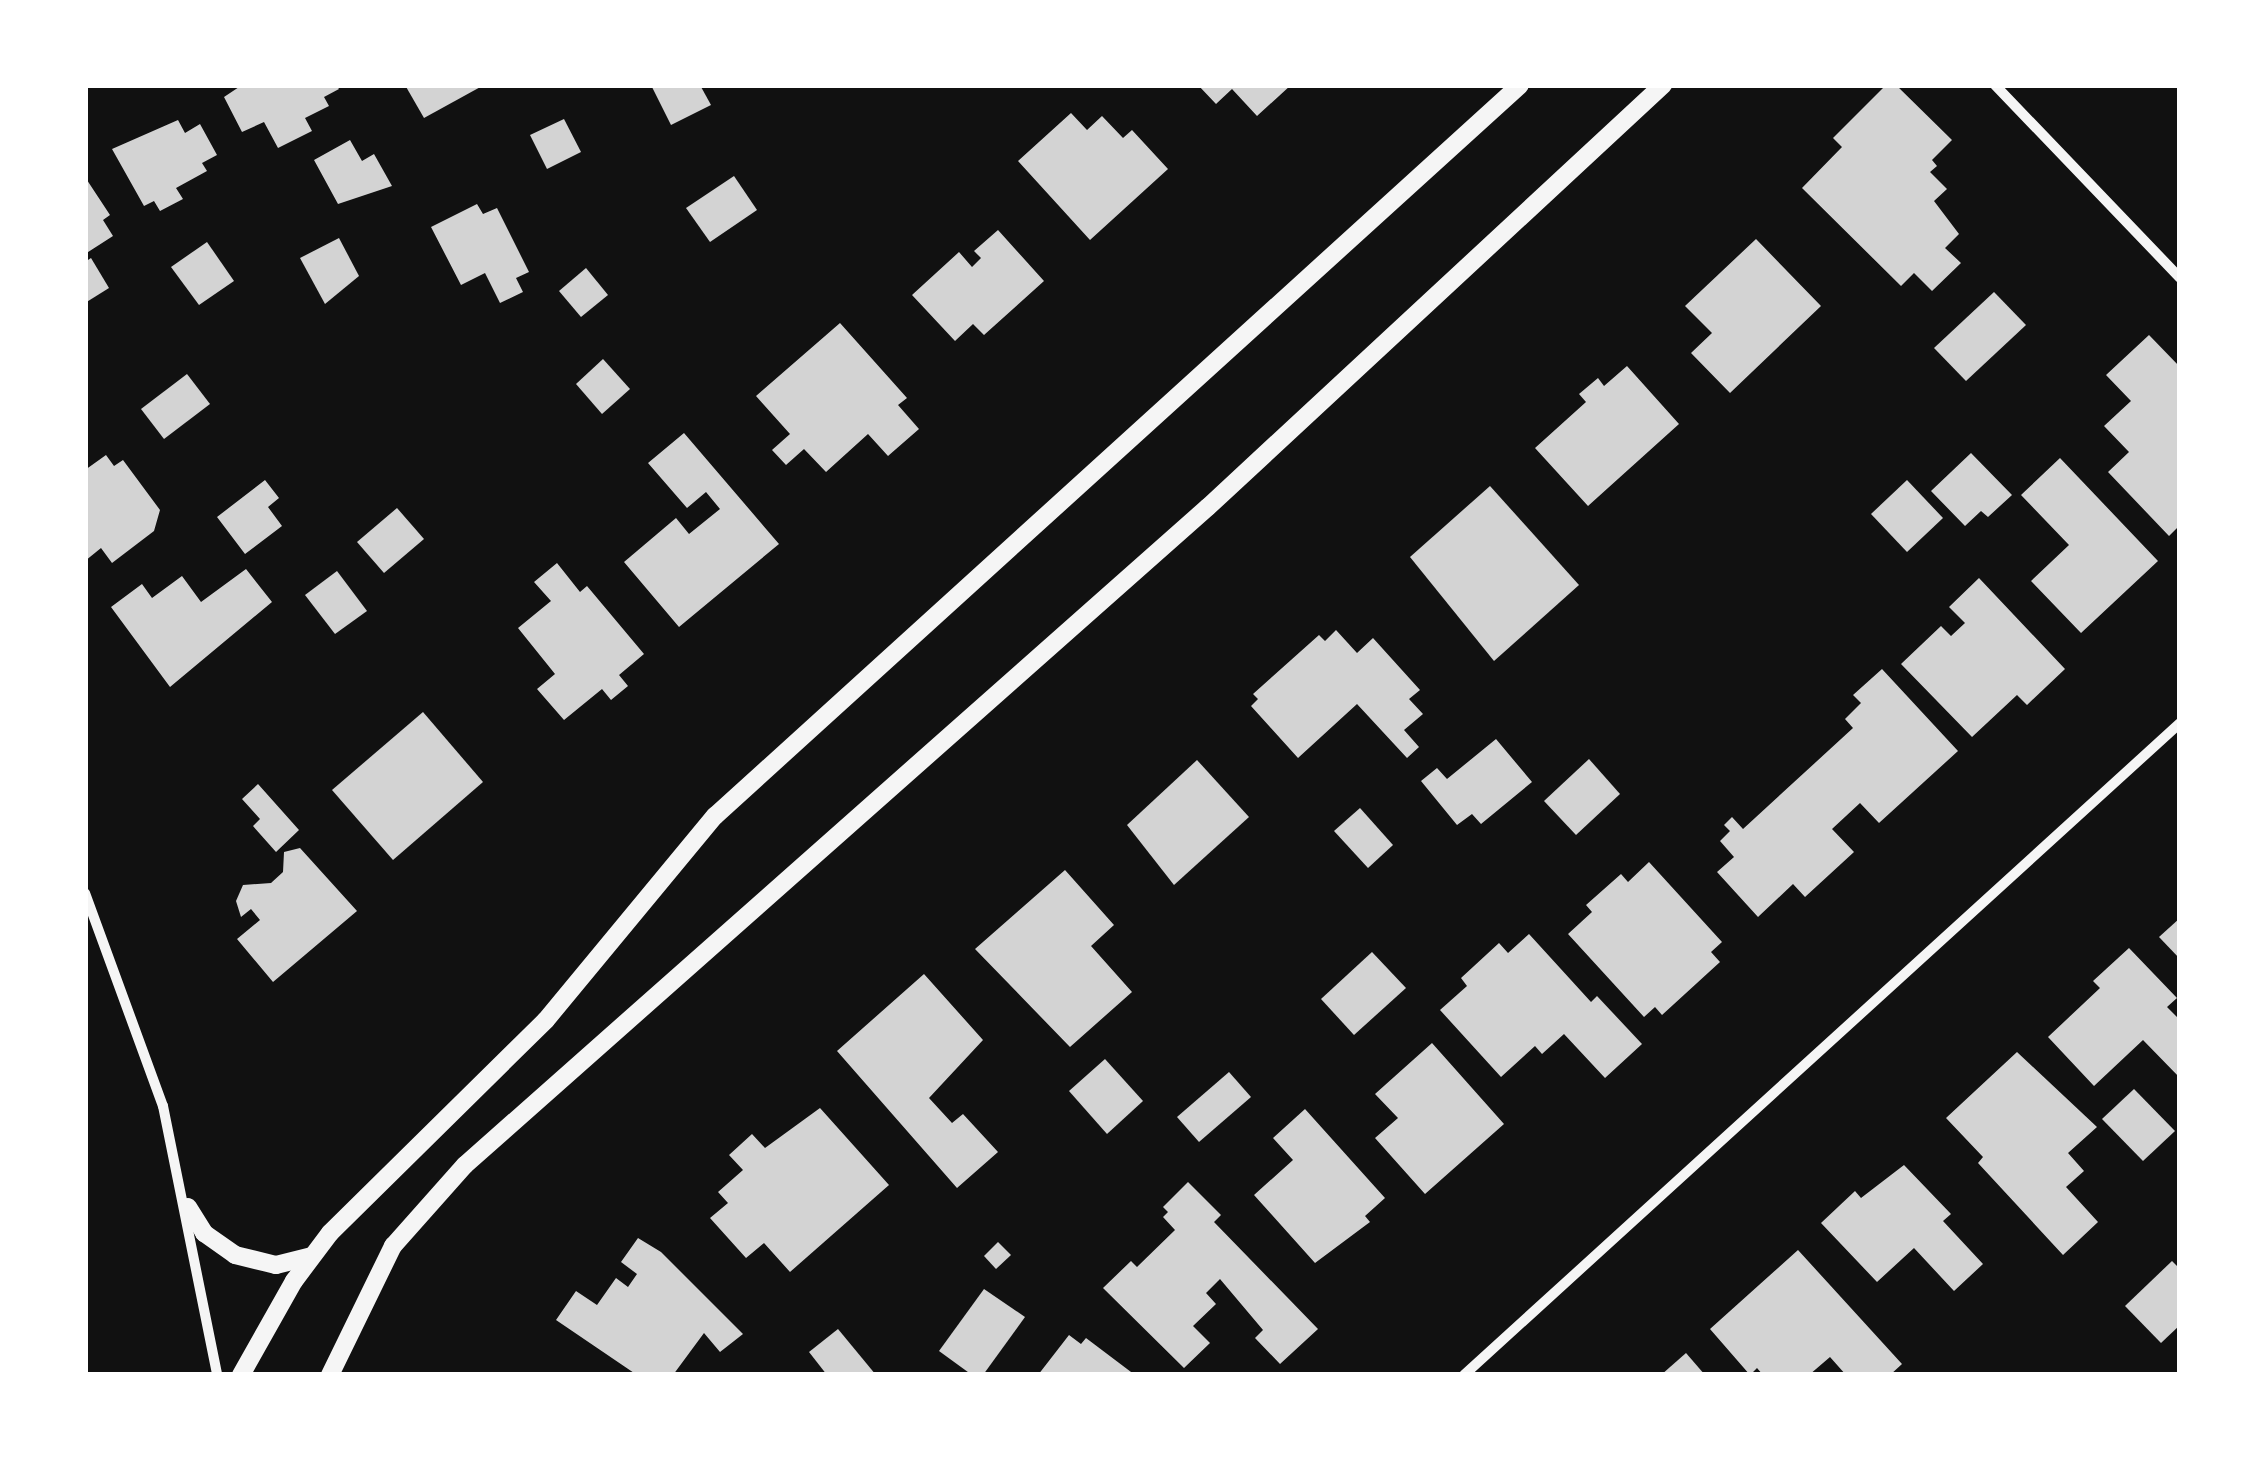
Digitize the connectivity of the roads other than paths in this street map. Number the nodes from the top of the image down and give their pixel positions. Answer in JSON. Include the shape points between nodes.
{"nodes":[{"id":1,"x":1520,"y":85,"type":"edge"},
{"id":2,"x":1663,"y":85,"type":"edge"},
{"id":3,"x":1996,"y":85,"type":"edge"},
{"id":4,"x":2180,"y":278,"type":"edge"},
{"id":5,"x":2180,"y":723,"type":"edge"},
{"id":6,"x":85,"y":893,"type":"edge"},
{"id":7,"x":188,"y":1207,"type":"junction"},
{"id":8,"x":311,"y":1256,"type":"junction"},
{"id":9,"x":217,"y":1375,"type":"edge"},
{"id":10,"x":241,"y":1375,"type":"edge"},
{"id":11,"x":330,"y":1375,"type":"edge"},
{"id":12,"x":1464,"y":1375,"type":"edge"}],
"edges":[{"from":1,"to":8,"type":"street","via":[[715,816],[546,1020]]},
{"from":2,"to":11,"type":"street","via":[[1208,507],[466,1165],[393,1246]]},
{"from":3,"to":4,"type":"street"},
{"from":5,"to":12,"type":"street"},
{"from":6,"to":7,"type":"street","via":[[152,1068]]},
{"from":7,"to":8,"type":"street","via":[[204,1233],[235,1254],[276,1265]]},
{"from":7,"to":9,"type":"street"},
{"from":8,"to":10,"type":"street"}]}
